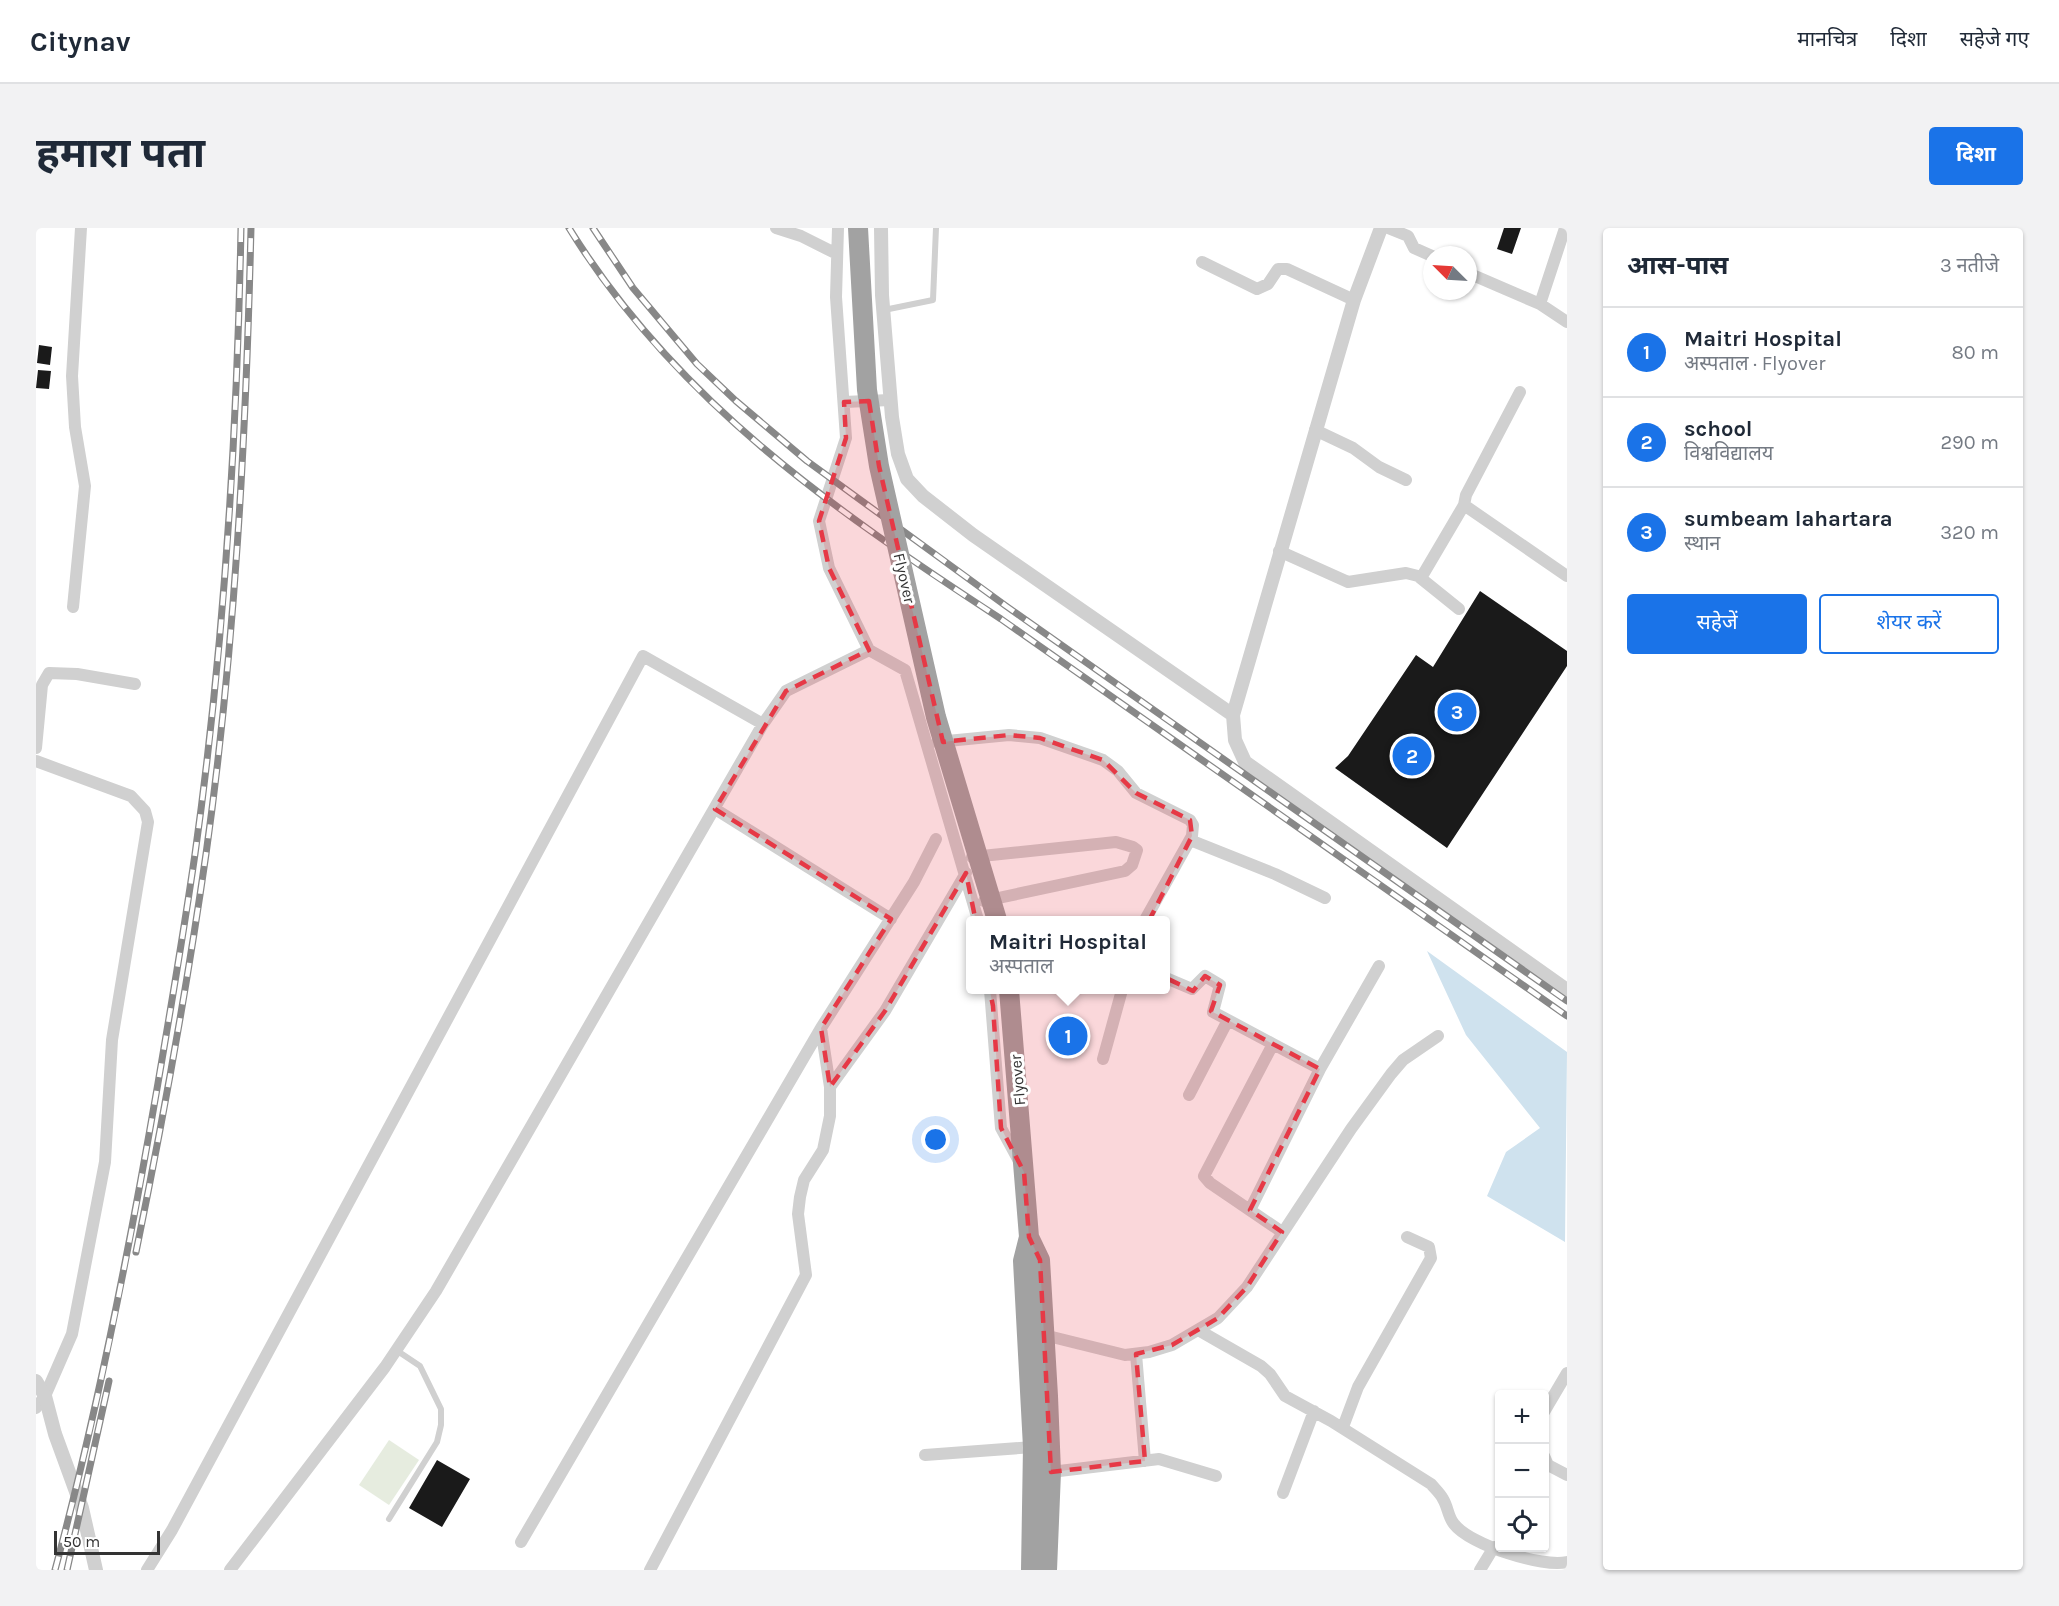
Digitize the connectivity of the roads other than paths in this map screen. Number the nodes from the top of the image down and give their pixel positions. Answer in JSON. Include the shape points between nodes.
{"nodes":[{"id":1,"x":81,"y":228,"type":"edge"},
{"id":2,"x":776,"y":228,"type":"edge"},
{"id":3,"x":837,"y":228,"type":"edge"},
{"id":4,"x":858,"y":228,"type":"edge"},
{"id":5,"x":881,"y":228,"type":"edge"},
{"id":6,"x":936,"y":228,"type":"edge"},
{"id":7,"x":1381,"y":228,"type":"edge"},
{"id":8,"x":1388,"y":228,"type":"edge"},
{"id":9,"x":1565,"y":228,"type":"edge"},
{"id":10,"x":1423,"y":252,"type":"edge"},
{"id":11,"x":837,"y":254,"type":"junction"},
{"id":12,"x":1202,"y":262,"type":"dead end"},
{"id":13,"x":1477,"y":277,"type":"edge"},
{"id":14,"x":1354,"y":300,"type":"junction"},
{"id":15,"x":1540,"y":304,"type":"junction"},
{"id":16,"x":883,"y":310,"type":"junction"},
{"id":17,"x":1567,"y":322,"type":"edge"},
{"id":18,"x":1520,"y":392,"type":"dead end"},
{"id":19,"x":890,"y":400,"type":"junction"},
{"id":20,"x":844,"y":402,"type":"junction"},
{"id":21,"x":1315,"y":430,"type":"junction"},
{"id":22,"x":1406,"y":480,"type":"dead end"},
{"id":23,"x":1464,"y":505,"type":"junction"},
{"id":24,"x":1280,"y":551,"type":"junction"},
{"id":25,"x":1567,"y":576,"type":"edge"},
{"id":26,"x":1421,"y":578,"type":"junction"},
{"id":27,"x":73,"y":607,"type":"dead end"},
{"id":28,"x":1459,"y":609,"type":"dead end"},
{"id":29,"x":869,"y":650,"type":"junction"},
{"id":30,"x":135,"y":684,"type":"dead end"},
{"id":31,"x":1233,"y":715,"type":"junction"},
{"id":32,"x":763,"y":724,"type":"junction"},
{"id":33,"x":926,"y":743,"type":"junction"},
{"id":34,"x":36,"y":748,"type":"edge"},
{"id":35,"x":36,"y":761,"type":"edge"},
{"id":36,"x":715,"y":809,"type":"junction"},
{"id":37,"x":936,"y":840,"type":"dead end"},
{"id":38,"x":1190,"y":840,"type":"junction"},
{"id":39,"x":962,"y":858,"type":"junction"},
{"id":40,"x":966,"y":873,"type":"junction"},
{"id":41,"x":1325,"y":898,"type":"dead end"},
{"id":42,"x":975,"y":903,"type":"junction"},
{"id":43,"x":977,"y":916,"type":"edge"},
{"id":44,"x":996,"y":916,"type":"edge"},
{"id":45,"x":1148,"y":916,"type":"edge"},
{"id":46,"x":891,"y":919,"type":"junction"},
{"id":47,"x":1379,"y":966,"type":"dead end"},
{"id":48,"x":1170,"y":980,"type":"edge"},
{"id":49,"x":1567,"y":990,"type":"edge"},
{"id":50,"x":990,"y":994,"type":"edge"},
{"id":51,"x":1009,"y":994,"type":"edge"},
{"id":52,"x":1121,"y":994,"type":"edge"},
{"id":53,"x":1228,"y":1020,"type":"junction"},
{"id":54,"x":821,"y":1028,"type":"junction"},
{"id":55,"x":1438,"y":1036,"type":"dead end"},
{"id":56,"x":1273,"y":1044,"type":"junction"},
{"id":57,"x":1103,"y":1059,"type":"dead end"},
{"id":58,"x":1320,"y":1069,"type":"junction"},
{"id":59,"x":830,"y":1087,"type":"junction"},
{"id":60,"x":1189,"y":1095,"type":"dead end"},
{"id":61,"x":1024,"y":1172,"type":"junction"},
{"id":62,"x":1250,"y":1210,"type":"junction"},
{"id":63,"x":1282,"y":1232,"type":"junction"},
{"id":64,"x":1029,"y":1237,"type":"junction"},
{"id":65,"x":1407,"y":1237,"type":"dead end"},
{"id":66,"x":1200,"y":1331,"type":"junction"},
{"id":67,"x":1044,"y":1335,"type":"junction"},
{"id":68,"x":396,"y":1350,"type":"junction"},
{"id":69,"x":1136,"y":1354,"type":"junction"},
{"id":70,"x":1567,"y":1373,"type":"edge"},
{"id":71,"x":36,"y":1381,"type":"edge"},
{"id":72,"x":40,"y":1402,"type":"edge"},
{"id":73,"x":1549,"y":1405,"type":"edge"},
{"id":74,"x":1314,"y":1411,"type":"junction"},
{"id":75,"x":1342,"y":1427,"type":"junction"},
{"id":76,"x":1033,"y":1447,"type":"junction"},
{"id":77,"x":925,"y":1455,"type":"dead end"},
{"id":78,"x":1145,"y":1461,"type":"junction"},
{"id":79,"x":1549,"y":1466,"type":"edge"},
{"id":80,"x":1051,"y":1472,"type":"junction"},
{"id":81,"x":1567,"y":1475,"type":"edge"},
{"id":82,"x":1216,"y":1476,"type":"dead end"},
{"id":83,"x":1283,"y":1493,"type":"dead end"},
{"id":84,"x":389,"y":1519,"type":"dead end"},
{"id":85,"x":521,"y":1542,"type":"dead end"},
{"id":86,"x":1494,"y":1547,"type":"junction"},
{"id":87,"x":1567,"y":1562,"type":"edge"},
{"id":88,"x":655,"y":1568,"type":"edge"},
{"id":89,"x":96,"y":1570,"type":"edge"},
{"id":90,"x":147,"y":1570,"type":"edge"},
{"id":91,"x":230,"y":1570,"type":"edge"},
{"id":92,"x":1031,"y":1570,"type":"edge"},
{"id":93,"x":1047,"y":1570,"type":"edge"},
{"id":94,"x":1480,"y":1570,"type":"edge"}],
"edges":[{"from":1,"to":27,"type":"street","via":[[72,376],[75,427],[85,486]]},
{"from":2,"to":11,"type":"street"},
{"from":3,"to":11,"type":"street"},
{"from":4,"to":44,"type":"highway","name":"Flyover","bridge":true,"via":[[867,390],[879,466],[936,717]]},
{"from":5,"to":16,"type":"street"},
{"from":6,"to":16,"type":"lane","via":[[933,300]]},
{"from":7,"to":14,"type":"street"},
{"from":8,"to":10,"type":"street","via":[[1408,236],[1414,248]]},
{"from":9,"to":15,"type":"street"},
{"from":11,"to":20,"type":"street","via":[[836,297]]},
{"from":12,"to":14,"type":"street","via":[[1257,289],[1265,286],[1278,268],[1287,269]]},
{"from":13,"to":15,"type":"street"},
{"from":14,"to":21,"type":"street"},
{"from":15,"to":17,"type":"street"},
{"from":16,"to":19,"type":"street"},
{"from":18,"to":23,"type":"street"},
{"from":19,"to":20,"type":"street"},
{"from":19,"to":31,"type":"street","via":[[898,454],[907,479],[923,496],[973,535]]},
{"from":20,"to":29,"type":"street","via":[[846,438],[819,521],[829,568]]},
{"from":21,"to":22,"type":"street"},
{"from":21,"to":24,"type":"street"},
{"from":23,"to":25,"type":"street"},
{"from":23,"to":26,"type":"street"},
{"from":24,"to":26,"type":"street","via":[[1348,582],[1406,573]]},
{"from":24,"to":31,"type":"street"},
{"from":26,"to":28,"type":"street"},
{"from":29,"to":32,"type":"street","via":[[786,692]]},
{"from":29,"to":33,"type":"street","via":[[905,670]]},
{"from":30,"to":34,"type":"street","via":[[49,673],[42,685]]},
{"from":31,"to":49,"type":"street","via":[[1235,740],[1245,762]]},
{"from":32,"to":36,"type":"street"},
{"from":32,"to":90,"type":"street","via":[[643,656],[178,1520]]},
{"from":33,"to":38,"type":"street","via":[[1024,735],[1103,760],[1119,771],[1136,793],[1190,820]]},
{"from":33,"to":39,"type":"street"},
{"from":35,"to":72,"type":"street","via":[[131,796],[139,802],[148,822],[112,1040],[105,1162],[72,1334]]},
{"from":36,"to":46,"type":"street"},
{"from":36,"to":68,"type":"street","via":[[442,1281]]},
{"from":37,"to":46,"type":"street"},
{"from":38,"to":41,"type":"street"},
{"from":38,"to":45,"type":"street"},
{"from":39,"to":40,"type":"street"},
{"from":39,"to":42,"type":"street","via":[[1116,842],[1136,848],[1133,863],[1125,871]]},
{"from":40,"to":42,"type":"street"},
{"from":40,"to":59,"type":"street","via":[[885,1011]]},
{"from":42,"to":43,"type":"street"},
{"from":46,"to":54,"type":"street"},
{"from":47,"to":58,"type":"street"},
{"from":48,"to":53,"type":"street","via":[[1192,989],[1205,976],[1220,985],[1214,1012]]},
{"from":50,"to":61,"type":"street","via":[[1001,1128]]},
{"from":51,"to":61,"type":"highway","name":"Flyover"},
{"from":52,"to":57,"type":"street"},
{"from":53,"to":56,"type":"street"},
{"from":53,"to":60,"type":"street"},
{"from":54,"to":59,"type":"street"},
{"from":54,"to":85,"type":"street"},
{"from":55,"to":63,"type":"street","via":[[1403,1060],[1391,1074]]},
{"from":56,"to":58,"type":"street"},
{"from":56,"to":62,"type":"street","via":[[1204,1176]]},
{"from":58,"to":62,"type":"street"},
{"from":59,"to":88,"type":"street","via":[[828,1134],[804,1180],[800,1197],[798,1214],[806,1275],[802,1288]]},
{"from":61,"to":64,"type":"highway","name":"Flyover"},
{"from":62,"to":63,"type":"street"},
{"from":63,"to":66,"type":"street","via":[[1247,1287]]},
{"from":64,"to":67,"type":"highway","via":[[1040,1260]]},
{"from":64,"to":76,"type":"highway","via":[[1023,1262]]},
{"from":65,"to":75,"type":"street","via":[[1429,1247],[1431,1258],[1358,1388]]},
{"from":66,"to":69,"type":"street","via":[[1172,1345]]},
{"from":66,"to":74,"type":"street","via":[[1260,1366],[1285,1396]]},
{"from":67,"to":69,"type":"street","via":[[1125,1355]]},
{"from":67,"to":80,"type":"highway"},
{"from":68,"to":84,"type":"lane","via":[[420,1366],[441,1409],[441,1425],[437,1442]]},
{"from":68,"to":91,"type":"street"},
{"from":69,"to":78,"type":"street"},
{"from":70,"to":73,"type":"street"},
{"from":71,"to":72,"type":"street"},
{"from":72,"to":89,"type":"street","via":[[82,1508]]},
{"from":74,"to":75,"type":"street"},
{"from":74,"to":83,"type":"street"},
{"from":75,"to":86,"type":"street","via":[[1431,1484],[1461,1531]]},
{"from":76,"to":77,"type":"street"},
{"from":76,"to":92,"type":"highway"},
{"from":78,"to":80,"type":"street"},
{"from":78,"to":82,"type":"street","via":[[1159,1459]]},
{"from":79,"to":81,"type":"street"},
{"from":80,"to":93,"type":"highway"},
{"from":86,"to":87,"type":"street","via":[[1548,1564]]},
{"from":86,"to":94,"type":"street"}]}
